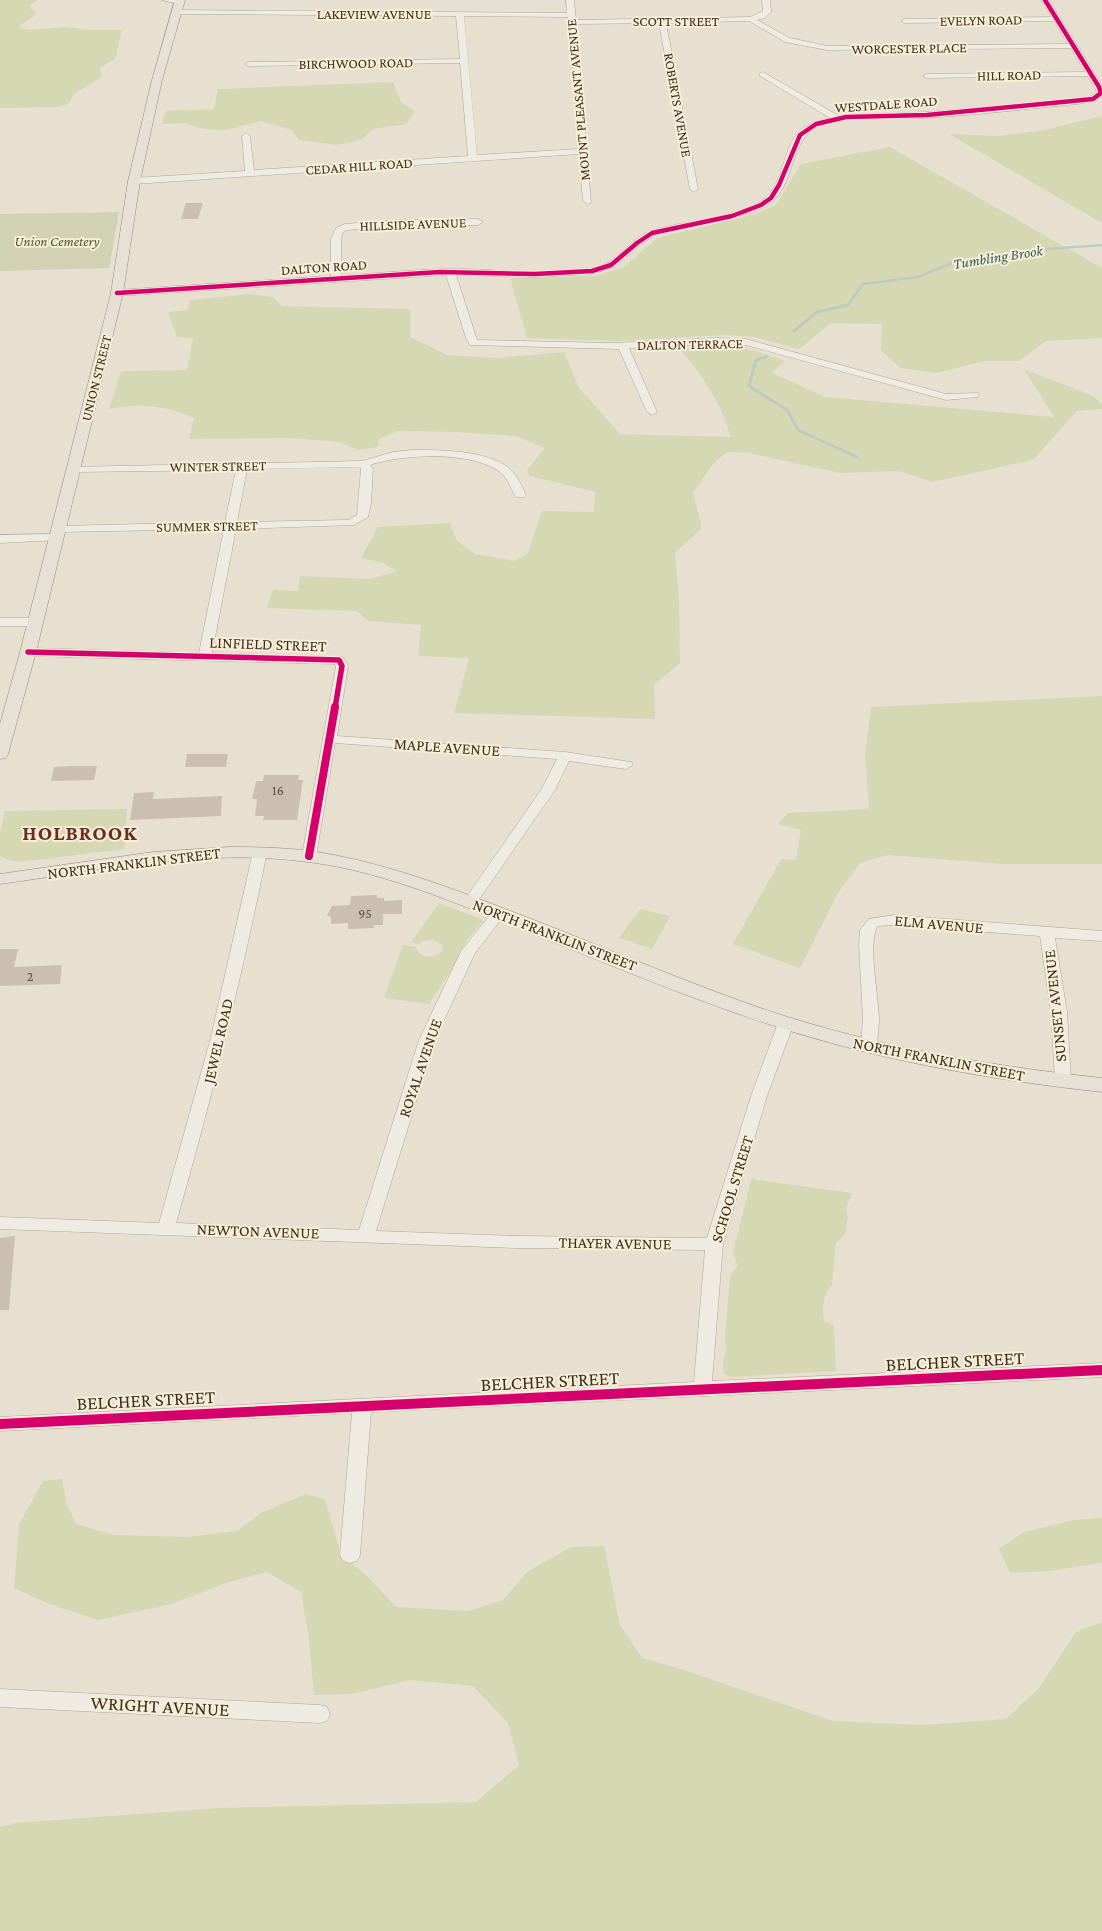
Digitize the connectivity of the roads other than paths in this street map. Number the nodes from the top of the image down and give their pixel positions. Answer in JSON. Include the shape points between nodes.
{"nodes":[{"id":1,"x":570,"y":0,"type":"edge"},
{"id":2,"x":766,"y":0,"type":"edge"},
{"id":3,"x":1045,"y":0,"type":"edge"},
{"id":4,"x":176,"y":4,"type":"edge"},
{"id":5,"x":460,"y":14,"type":"junction"},
{"id":6,"x":571,"y":18,"type":"junction"},
{"id":7,"x":1057,"y":19,"type":"junction"},
{"id":8,"x":750,"y":20,"type":"junction"},
{"id":9,"x":662,"y":21,"type":"junction"},
{"id":10,"x":905,"y":21,"type":"dead end"},
{"id":11,"x":1074,"y":46,"type":"junction"},
{"id":12,"x":464,"y":61,"type":"junction"},
{"id":13,"x":250,"y":64,"type":"dead end"},
{"id":14,"x":763,"y":74,"type":"dead end"},
{"id":15,"x":1091,"y":74,"type":"junction"},
{"id":16,"x":927,"y":76,"type":"dead end"},
{"id":17,"x":836,"y":118,"type":"junction"},
{"id":18,"x":246,"y":136,"type":"dead end"},
{"id":19,"x":583,"y":152,"type":"junction"},
{"id":20,"x":473,"y":158,"type":"junction"},
{"id":21,"x":250,"y":174,"type":"junction"},
{"id":22,"x":134,"y":181,"type":"junction"},
{"id":23,"x":694,"y":189,"type":"dead end"},
{"id":24,"x":588,"y":201,"type":"dead end"},
{"id":25,"x":478,"y":222,"type":"dead end"},
{"id":26,"x":450,"y":272,"type":"junction"},
{"id":27,"x":533,"y":273,"type":"joint"},
{"id":28,"x":336,"y":279,"type":"junction"},
{"id":29,"x":117,"y":293,"type":"junction"},
{"id":30,"x":623,"y":346,"type":"junction"},
{"id":31,"x":974,"y":395,"type":"dead end"},
{"id":32,"x":652,"y":412,"type":"dead end"},
{"id":33,"x":363,"y":464,"type":"junction"},
{"id":34,"x":242,"y":466,"type":"junction"},
{"id":35,"x":73,"y":469,"type":"junction"},
{"id":36,"x":520,"y":494,"type":"dead end"},
{"id":37,"x":232,"y":526,"type":"junction"},
{"id":38,"x":57,"y":534,"type":"junction"},
{"id":39,"x":0,"y":538,"type":"edge"},
{"id":40,"x":0,"y":622,"type":"edge"},
{"id":41,"x":36,"y":622,"type":"junction"},
{"id":42,"x":28,"y":652,"type":"junction"},
{"id":43,"x":205,"y":656,"type":"junction"},
{"id":44,"x":328,"y":739,"type":"junction"},
{"id":45,"x":0,"y":754,"type":"edge"},
{"id":46,"x":566,"y":756,"type":"junction"},
{"id":47,"x":626,"y":765,"type":"dead end"},
{"id":48,"x":260,"y":852,"type":"junction"},
{"id":49,"x":309,"y":856,"type":"junction"},
{"id":50,"x":0,"y":879,"type":"edge"},
{"id":51,"x":470,"y":902,"type":"junction"},
{"id":52,"x":499,"y":913,"type":"junction"},
{"id":53,"x":1047,"y":932,"type":"junction"},
{"id":54,"x":1102,"y":936,"type":"edge"},
{"id":55,"x":786,"y":1023,"type":"junction"},
{"id":56,"x":869,"y":1047,"type":"junction"},
{"id":57,"x":1063,"y":1080,"type":"junction"},
{"id":58,"x":1102,"y":1085,"type":"edge"},
{"id":59,"x":0,"y":1223,"type":"edge"},
{"id":60,"x":166,"y":1228,"type":"junction"},
{"id":61,"x":366,"y":1235,"type":"junction"},
{"id":62,"x":516,"y":1242,"type":"joint"},
{"id":63,"x":714,"y":1244,"type":"junction"},
{"id":64,"x":1102,"y":1370,"type":"edge"},
{"id":65,"x":702,"y":1390,"type":"junction"},
{"id":66,"x":362,"y":1406,"type":"junction"},
{"id":67,"x":0,"y":1424,"type":"edge"},
{"id":68,"x":350,"y":1554,"type":"dead end"},
{"id":69,"x":0,"y":1698,"type":"edge"},
{"id":70,"x":320,"y":1714,"type":"dead end"}],
"edges":[{"from":1,"to":6,"type":"street","name":"MOUNT PLEASANT AVENUE"},
{"from":2,"to":8,"type":"street","via":[[767,12]]},
{"from":3,"to":7,"type":"street","name":"WESTDALE ROAD"},
{"from":4,"to":5,"type":"street","name":"LAKEVIEW AVENUE"},
{"from":4,"to":22,"type":"main road","name":"UNION STREET"},
{"from":5,"to":6,"type":"street","name":"LAKEVIEW AVENUE"},
{"from":5,"to":12,"type":"street"},
{"from":6,"to":9,"type":"street","name":"SCOTT STREET"},
{"from":6,"to":19,"type":"street","name":"MOUNT PLEASANT AVENUE"},
{"from":7,"to":10,"type":"street","name":"EVELYN ROAD"},
{"from":7,"to":11,"type":"street","name":"WESTDALE ROAD"},
{"from":8,"to":9,"type":"street","name":"SCOTT STREET"},
{"from":8,"to":11,"type":"street","name":"WORCESTER PLACE","via":[[788,40],[827,48]]},
{"from":9,"to":23,"type":"street","name":"ROBERTS AVENUE"},
{"from":11,"to":15,"type":"street","name":"WESTDALE ROAD"},
{"from":12,"to":13,"type":"street","name":"BIRCHWOOD ROAD"},
{"from":12,"to":20,"type":"street"},
{"from":14,"to":17,"type":"street"},
{"from":15,"to":16,"type":"street","name":"HILL ROAD"},
{"from":15,"to":17,"type":"street","name":"WESTDALE ROAD","via":[[1101,93],[1085,101]]},
{"from":17,"to":27,"type":"street","name":"WESTDALE ROAD","via":[[816,124],[802,133],[774,195],[762,204],[739,213],[650,234],[617,263],[606,268]]},
{"from":18,"to":21,"type":"street"},
{"from":19,"to":20,"type":"street","name":"CEDAR HILL ROAD"},
{"from":19,"to":24,"type":"street","name":"MOUNT PLEASANT AVENUE"},
{"from":20,"to":21,"type":"street","name":"CEDAR HILL ROAD"},
{"from":21,"to":22,"type":"street","name":"CEDAR HILL ROAD"},
{"from":22,"to":29,"type":"main road","name":"UNION STREET"},
{"from":25,"to":28,"type":"street","name":"HILLSIDE AVENUE","via":[[344,227],[336,239]]},
{"from":26,"to":27,"type":"street","name":"DALTON ROAD"},
{"from":26,"to":28,"type":"street","name":"DALTON ROAD"},
{"from":26,"to":30,"type":"street","name":"DALTON TERRACE","via":[[474,343]]},
{"from":28,"to":29,"type":"street","name":"DALTON ROAD"},
{"from":29,"to":35,"type":"main road","name":"UNION STREET"},
{"from":30,"to":31,"type":"street","name":"DALTON TERRACE","via":[[746,342],[946,397]]},
{"from":30,"to":32,"type":"street"},
{"from":33,"to":34,"type":"street","name":"WINTER STREET"},
{"from":33,"to":36,"type":"street","name":"WINTER STREET","via":[[393,456],[441,454],[470,457],[505,470]]},
{"from":33,"to":37,"type":"street","name":"SUMMER STREET","via":[[367,469],[365,504],[362,517],[356,522]]},
{"from":34,"to":35,"type":"street","name":"WINTER STREET"},
{"from":34,"to":37,"type":"street"},
{"from":35,"to":38,"type":"main road","name":"UNION STREET"},
{"from":37,"to":38,"type":"street","name":"SUMMER STREET"},
{"from":37,"to":43,"type":"street"},
{"from":38,"to":39,"type":"street","name":"SUMMER STREET"},
{"from":38,"to":41,"type":"main road","name":"UNION STREET"},
{"from":40,"to":41,"type":"street"},
{"from":41,"to":42,"type":"main road","name":"UNION STREET"},
{"from":42,"to":43,"type":"street","name":"LINFIELD STREET"},
{"from":42,"to":45,"type":"main road","name":"UNION STREET"},
{"from":43,"to":44,"type":"street","name":"LINFIELD STREET","via":[[339,660],[342,666]]},
{"from":44,"to":46,"type":"street","name":"MAPLE AVENUE"},
{"from":44,"to":49,"type":"street","name":"LINFIELD STREET"},
{"from":46,"to":47,"type":"street","name":"MAPLE AVENUE"},
{"from":46,"to":51,"type":"street","via":[[548,790]]},
{"from":48,"to":49,"type":"main road","name":"NORTH FRANKLIN STREET"},
{"from":48,"to":50,"type":"main road","name":"NORTH FRANKLIN STREET","via":[[143,858]]},
{"from":48,"to":60,"type":"street","name":"JEWEL ROAD","via":[[204,1100]]},
{"from":49,"to":51,"type":"main road","name":"NORTH FRANKLIN STREET","via":[[376,870]]},
{"from":51,"to":52,"type":"main road","name":"NORTH FRANKLIN STREET"},
{"from":52,"to":55,"type":"main road","name":"NORTH FRANKLIN STREET"},
{"from":52,"to":61,"type":"street","name":"ROYAL AVENUE","via":[[468,951],[427,1040]]},
{"from":53,"to":54,"type":"street","name":"ELM AVENUE"},
{"from":53,"to":56,"type":"street","name":"ELM AVENUE","via":[[894,920],[874,922],[867,930],[866,938],[871,1019]]},
{"from":53,"to":57,"type":"street","name":"SUNSET AVENUE","via":[[1059,1012]]},
{"from":55,"to":56,"type":"main road","name":"NORTH FRANKLIN STREET"},
{"from":55,"to":63,"type":"street","name":"SCHOOL STREET","via":[[759,1096]]},
{"from":56,"to":57,"type":"main road","name":"NORTH FRANKLIN STREET","via":[[965,1066]]},
{"from":57,"to":58,"type":"main road","name":"NORTH FRANKLIN STREET"},
{"from":59,"to":60,"type":"street","name":"NEWTON AVENUE"},
{"from":60,"to":61,"type":"street","name":"NEWTON AVENUE"},
{"from":61,"to":62,"type":"street","name":"NEWTON AVENUE"},
{"from":62,"to":63,"type":"street","name":"THAYER AVENUE"},
{"from":63,"to":65,"type":"street","name":"SCHOOL STREET"},
{"from":64,"to":65,"type":"street","name":"BELCHER STREET"},
{"from":65,"to":66,"type":"street","name":"BELCHER STREET"},
{"from":66,"to":67,"type":"street","name":"BELCHER STREET"},
{"from":66,"to":68,"type":"street"},
{"from":69,"to":70,"type":"street","name":"WRIGHT AVENUE"}]}
